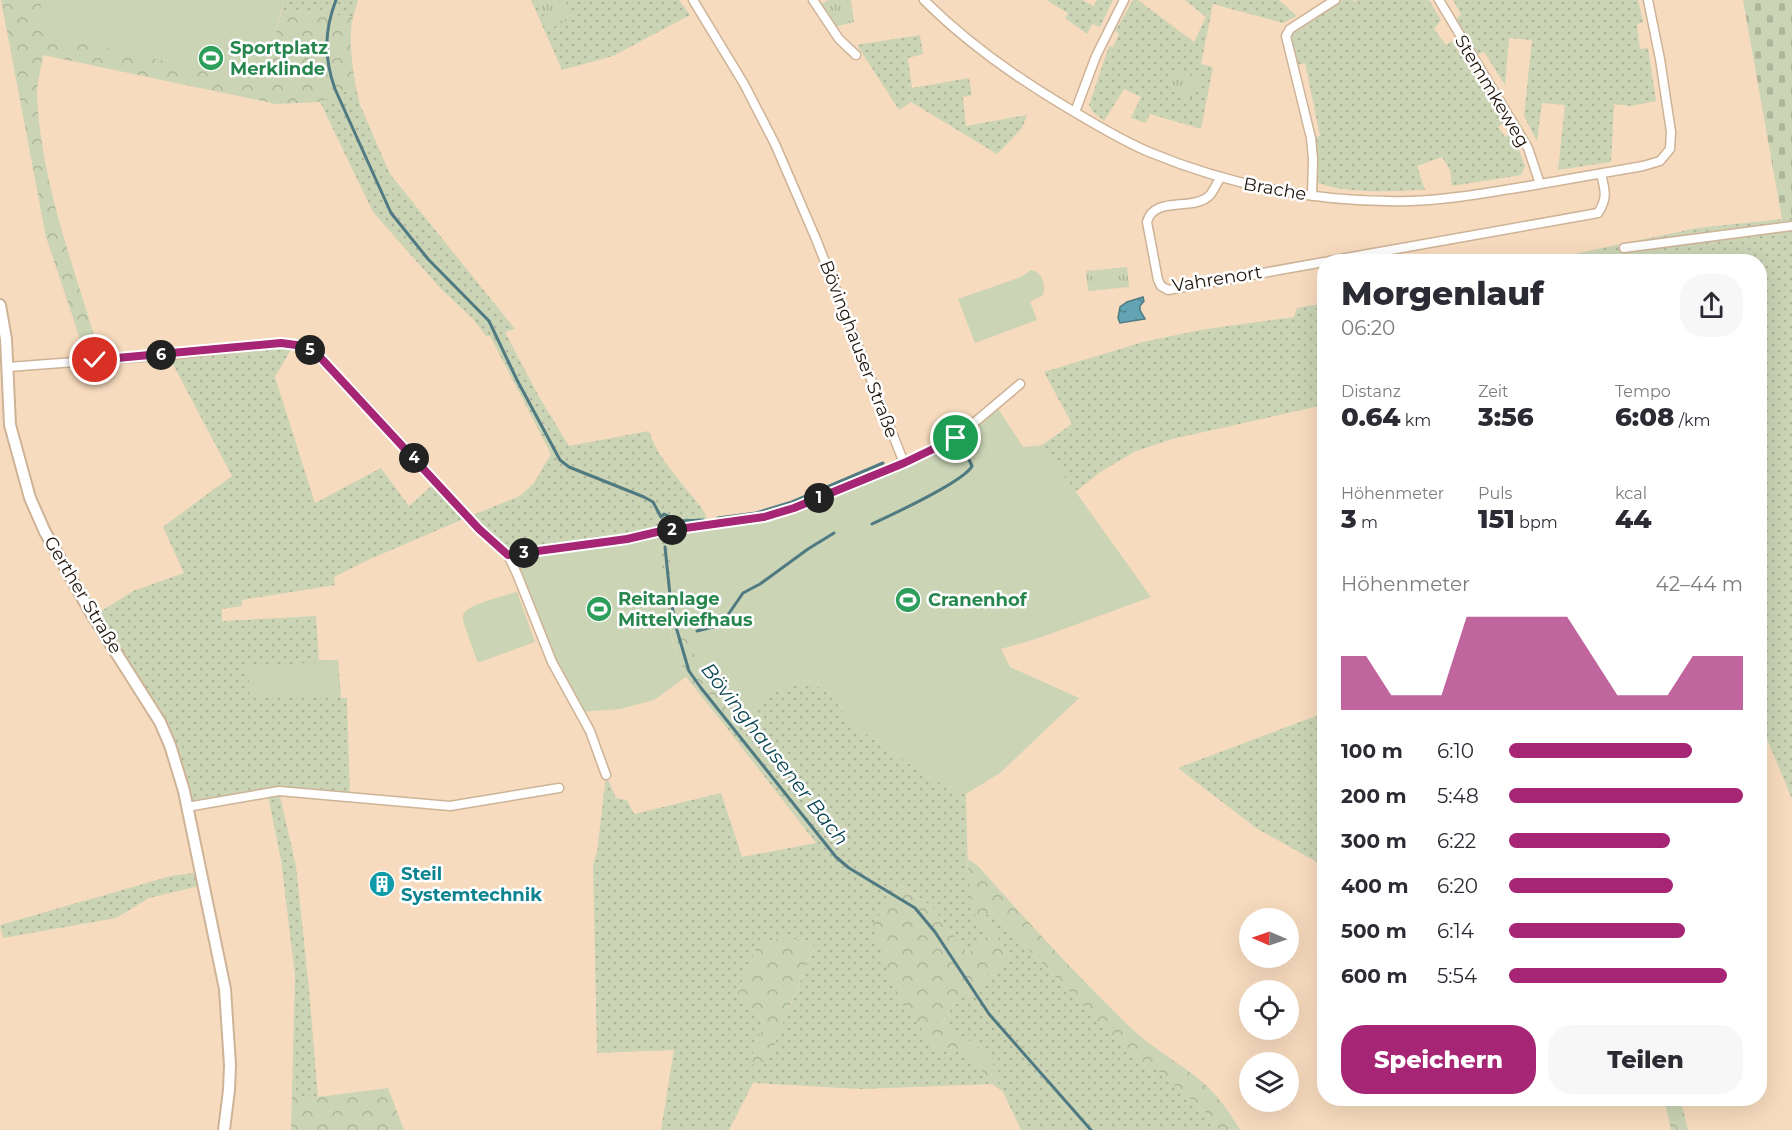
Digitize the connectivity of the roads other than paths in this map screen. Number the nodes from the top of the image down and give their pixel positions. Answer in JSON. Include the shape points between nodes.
{"nodes":[{"id":1,"x":693,"y":0,"type":"edge"},
{"id":2,"x":813,"y":0,"type":"edge"},
{"id":3,"x":924,"y":0,"type":"edge"},
{"id":4,"x":1124,"y":0,"type":"edge"},
{"id":5,"x":1335,"y":0,"type":"edge"},
{"id":6,"x":1439,"y":0,"type":"edge"},
{"id":7,"x":1648,"y":0,"type":"edge"},
{"id":8,"x":856,"y":55,"type":"dead end"},
{"id":9,"x":1076,"y":112,"type":"junction"},
{"id":10,"x":1601,"y":174,"type":"junction"},
{"id":11,"x":1220,"y":178,"type":"junction"},
{"id":12,"x":1540,"y":184,"type":"junction"},
{"id":13,"x":1312,"y":196,"type":"junction"},
{"id":14,"x":1792,"y":226,"type":"edge"},
{"id":15,"x":1624,"y":248,"type":"dead end"},
{"id":16,"x":1367,"y":254,"type":"edge"},
{"id":17,"x":1317,"y":263,"type":"edge"},
{"id":18,"x":0,"y":305,"type":"edge"},
{"id":19,"x":8,"y":367,"type":"junction"},
{"id":20,"x":1020,"y":384,"type":"dead end"},
{"id":21,"x":904,"y":463,"type":"junction"},
{"id":22,"x":508,"y":555,"type":"junction"},
{"id":23,"x":606,"y":776,"type":"dead end"},
{"id":24,"x":558,"y":788,"type":"dead end"},
{"id":25,"x":187,"y":807,"type":"junction"},
{"id":26,"x":224,"y":1130,"type":"edge"}],
"edges":[{"from":1,"to":21,"type":"street","name":"Bövinghauser Straße","via":[[776,144]]},
{"from":2,"to":8,"type":"street","via":[[839,39]]},
{"from":3,"to":9,"type":"street","name":"Brache","via":[[988,56]]},
{"from":4,"to":9,"type":"street","via":[[1096,56]]},
{"from":5,"to":13,"type":"street","via":[[1290,29],[1286,36],[1311,138]]},
{"from":6,"to":12,"type":"street","name":"Stemmkeweg","via":[[1528,148]]},
{"from":7,"to":10,"type":"street","name":"Brache","via":[[1671,132],[1670,149],[1660,161]]},
{"from":9,"to":11,"type":"street","name":"Brache","via":[[1142,148]]},
{"from":10,"to":12,"type":"street","name":"Brache"},
{"from":10,"to":16,"type":"street","name":"Vahrenort","via":[[1605,195],[1598,213]]},
{"from":11,"to":13,"type":"street","name":"Brache"},
{"from":11,"to":17,"type":"street","name":"Vahrenort","via":[[1210,195],[1202,200],[1155,209],[1149,215],[1147,222],[1161,286],[1168,290]]},
{"from":12,"to":13,"type":"street","name":"Brache","via":[[1472,196],[1411,201]]},
{"from":14,"to":15,"type":"street"},
{"from":18,"to":19,"type":"street","name":"Gerther Straße"},
{"from":19,"to":22,"type":"street","via":[[281,343],[304,346],[319,356],[479,529]]},
{"from":19,"to":25,"type":"street","name":"Gerther Straße","via":[[13,438],[37,516],[91,613],[160,722]]},
{"from":20,"to":21,"type":"street","via":[[956,438]]},
{"from":21,"to":22,"type":"street","via":[[764,517]]},
{"from":22,"to":23,"type":"street","via":[[552,662],[590,731]]},
{"from":24,"to":25,"type":"street","via":[[450,806],[277,791]]},
{"from":25,"to":26,"type":"street","name":"Gerther Straße","via":[[228,1015],[229,1090]]}]}
